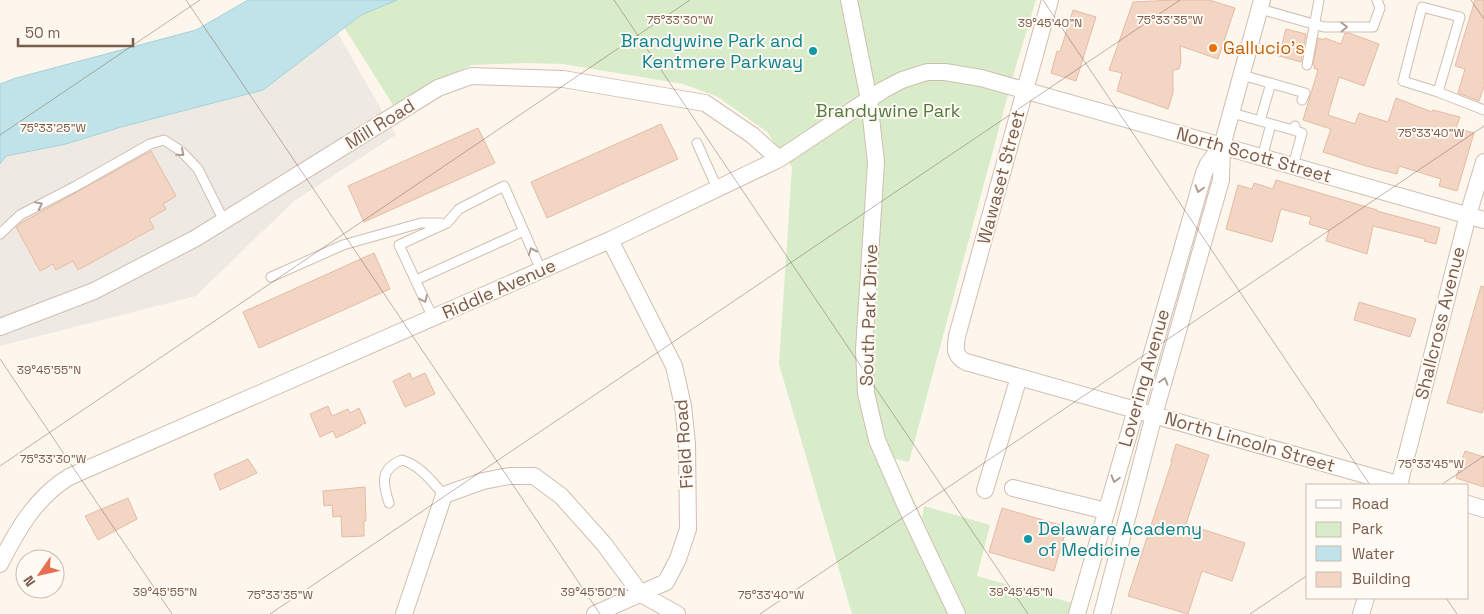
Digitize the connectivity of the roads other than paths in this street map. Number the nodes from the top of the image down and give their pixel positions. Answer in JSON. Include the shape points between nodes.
{"nodes":[{"id":1,"x":849,"y":0,"type":"edge"},
{"id":2,"x":1050,"y":0,"type":"edge"},
{"id":3,"x":1319,"y":0,"type":"edge"},
{"id":4,"x":1377,"y":0,"type":"edge"},
{"id":5,"x":1414,"y":0,"type":"edge"},
{"id":6,"x":1261,"y":5,"type":"edge"},
{"id":7,"x":1422,"y":7,"type":"junction"},
{"id":8,"x":1315,"y":24,"type":"junction"},
{"id":9,"x":1308,"y":65,"type":"dead end"},
{"id":10,"x":1242,"y":74,"type":"junction"},
{"id":11,"x":1270,"y":83,"type":"junction"},
{"id":12,"x":1024,"y":91,"type":"junction"},
{"id":13,"x":1438,"y":92,"type":"junction"},
{"id":14,"x":868,"y":100,"type":"junction"},
{"id":15,"x":1302,"y":100,"type":"dead end"},
{"id":16,"x":1484,"y":110,"type":"edge"},
{"id":17,"x":1232,"y":113,"type":"junction"},
{"id":18,"x":1260,"y":121,"type":"junction"},
{"id":19,"x":1278,"y":124,"type":"junction"},
{"id":20,"x":697,"y":143,"type":"dead end"},
{"id":21,"x":1222,"y":146,"type":"junction"},
{"id":22,"x":1262,"y":158,"type":"junction"},
{"id":23,"x":779,"y":159,"type":"junction"},
{"id":24,"x":1484,"y":162,"type":"edge"},
{"id":25,"x":1293,"y":166,"type":"junction"},
{"id":26,"x":717,"y":188,"type":"junction"},
{"id":27,"x":1468,"y":215,"type":"junction"},
{"id":28,"x":1484,"y":220,"type":"edge"},
{"id":29,"x":224,"y":221,"type":"junction"},
{"id":30,"x":447,"y":223,"type":"junction"},
{"id":31,"x":524,"y":231,"type":"junction"},
{"id":32,"x":0,"y":234,"type":"edge"},
{"id":33,"x":610,"y":240,"type":"junction"},
{"id":34,"x":541,"y":270,"type":"junction"},
{"id":35,"x":271,"y":278,"type":"dead end"},
{"id":36,"x":416,"y":280,"type":"junction"},
{"id":37,"x":433,"y":318,"type":"junction"},
{"id":38,"x":0,"y":327,"type":"edge"},
{"id":39,"x":957,"y":354,"type":"joint"},
{"id":40,"x":1019,"y":377,"type":"junction"},
{"id":41,"x":1135,"y":410,"type":"junction"},
{"id":42,"x":1154,"y":415,"type":"junction"},
{"id":43,"x":1396,"y":484,"type":"edge"},
{"id":44,"x":1400,"y":484,"type":"edge"},
{"id":45,"x":1013,"y":488,"type":"dead end"},
{"id":46,"x":985,"y":490,"type":"dead end"},
{"id":47,"x":444,"y":495,"type":"junction"},
{"id":48,"x":389,"y":503,"type":"dead end"},
{"id":49,"x":1469,"y":504,"type":"edge"},
{"id":50,"x":1484,"y":509,"type":"edge"},
{"id":51,"x":1106,"y":511,"type":"junction"},
{"id":52,"x":0,"y":564,"type":"edge"},
{"id":53,"x":641,"y":594,"type":"junction"},
{"id":54,"x":1366,"y":599,"type":"edge"},
{"id":55,"x":404,"y":614,"type":"edge"},
{"id":56,"x":595,"y":614,"type":"edge"},
{"id":57,"x":677,"y":614,"type":"edge"},
{"id":58,"x":958,"y":614,"type":"edge"},
{"id":59,"x":1077,"y":614,"type":"edge"},
{"id":60,"x":1102,"y":614,"type":"edge"},
{"id":61,"x":1361,"y":614,"type":"edge"}],
"edges":[{"from":1,"to":14,"type":"street","name":"South Park Drive"},
{"from":2,"to":12,"type":"street","name":"Wawaset Street"},
{"from":3,"to":8,"type":"lane"},
{"from":8,"to":4,"type":"lane","one_way":true,"via":[[1324,27],[1373,27],[1380,8]]},
{"from":5,"to":7,"type":"lane"},
{"from":6,"to":8,"type":"lane"},
{"from":6,"to":10,"type":"street","name":"Lovering Avenue"},
{"from":7,"to":13,"type":"lane","via":[[1403,81]]},
{"from":7,"to":13,"type":"lane","via":[[1460,17]]},
{"from":8,"to":9,"type":"lane"},
{"from":10,"to":11,"type":"lane"},
{"from":10,"to":17,"type":"street","name":"Lovering Avenue"},
{"from":11,"to":15,"type":"lane","via":[[1289,92],[1305,93]]},
{"from":11,"to":18,"type":"lane"},
{"from":12,"to":14,"type":"street","name":"Riddle Avenue","via":[[964,74],[927,72],[902,80]]},
{"from":12,"to":21,"type":"street","name":"North Scott Street"},
{"from":12,"to":39,"type":"street","name":"Wawaset Street","via":[[957,336]]},
{"from":13,"to":16,"type":"lane"},
{"from":14,"to":23,"type":"street","name":"Riddle Avenue"},
{"from":14,"to":58,"type":"street","name":"South Park Drive","via":[[876,162],[864,350],[866,393],[877,440]]},
{"from":17,"to":18,"type":"lane"},
{"from":17,"to":21,"type":"street","name":"Lovering Avenue"},
{"from":18,"to":19,"type":"lane"},
{"from":19,"to":22,"type":"lane"},
{"from":19,"to":25,"type":"lane","via":[[1302,133]]},
{"from":20,"to":26,"type":"lane"},
{"from":21,"to":22,"type":"street","name":"North Scott Street"},
{"from":21,"to":41,"type":"street","name":"Lovering Avenue","one_way":true,"via":[[1204,173]]},
{"from":42,"to":21,"type":"street","name":"Lovering Avenue","one_way":true,"via":[[1221,180]]},
{"from":22,"to":25,"type":"street","name":"North Scott Street"},
{"from":23,"to":26,"type":"street","name":"Riddle Avenue"},
{"from":23,"to":29,"type":"street","name":"Mill Road","via":[[752,135],[705,103],[562,79],[471,76],[438,88]]},
{"from":24,"to":27,"type":"street","name":"Shallcross Avenue"},
{"from":25,"to":27,"type":"street","name":"North Scott Street"},
{"from":26,"to":33,"type":"street","name":"Riddle Avenue"},
{"from":27,"to":28,"type":"street","name":"North Scott Street"},
{"from":27,"to":44,"type":"street","name":"Shallcross Avenue"},
{"from":32,"to":29,"type":"lane","one_way":true,"via":[[20,215],[150,144],[164,140],[181,151],[198,169]]},
{"from":29,"to":38,"type":"street","name":"Mill Road","via":[[94,291]]},
{"from":30,"to":31,"type":"lane","via":[[459,208],[504,186]]},
{"from":30,"to":35,"type":"lane","via":[[421,223],[343,245]]},
{"from":30,"to":36,"type":"lane","via":[[399,245]]},
{"from":34,"to":31,"type":"lane","one_way":true},
{"from":31,"to":36,"type":"lane"},
{"from":33,"to":34,"type":"street","name":"Riddle Avenue"},
{"from":33,"to":53,"type":"street","name":"Field Road","via":[[674,366],[687,443],[688,529],[666,582]]},
{"from":34,"to":37,"type":"street","name":"Riddle Avenue"},
{"from":36,"to":37,"type":"lane","one_way":true},
{"from":37,"to":52,"type":"street","name":"Riddle Avenue","via":[[69,477],[37,504],[15,534]]},
{"from":39,"to":40,"type":"street","name":"North Lincoln Street","via":[[966,362]]},
{"from":40,"to":41,"type":"street","name":"North Lincoln Street"},
{"from":40,"to":46,"type":"street"},
{"from":41,"to":42,"type":"street","name":"North Lincoln Street"},
{"from":41,"to":51,"type":"street","name":"Lovering Avenue","one_way":true},
{"from":42,"to":43,"type":"street","name":"North Lincoln Street"},
{"from":42,"to":60,"type":"street","name":"Lovering Avenue"},
{"from":45,"to":51,"type":"street"},
{"from":47,"to":48,"type":"lane","via":[[412,463],[402,460],[386,473],[384,487]]},
{"from":47,"to":53,"type":"street","via":[[483,481],[534,476],[562,496],[604,544]]},
{"from":47,"to":55,"type":"street"},
{"from":49,"to":50,"type":"street"},
{"from":51,"to":59,"type":"street","name":"Lovering Avenue"},
{"from":53,"to":56,"type":"street","name":"Field Road"},
{"from":53,"to":57,"type":"street"},
{"from":54,"to":61,"type":"street"}]}
